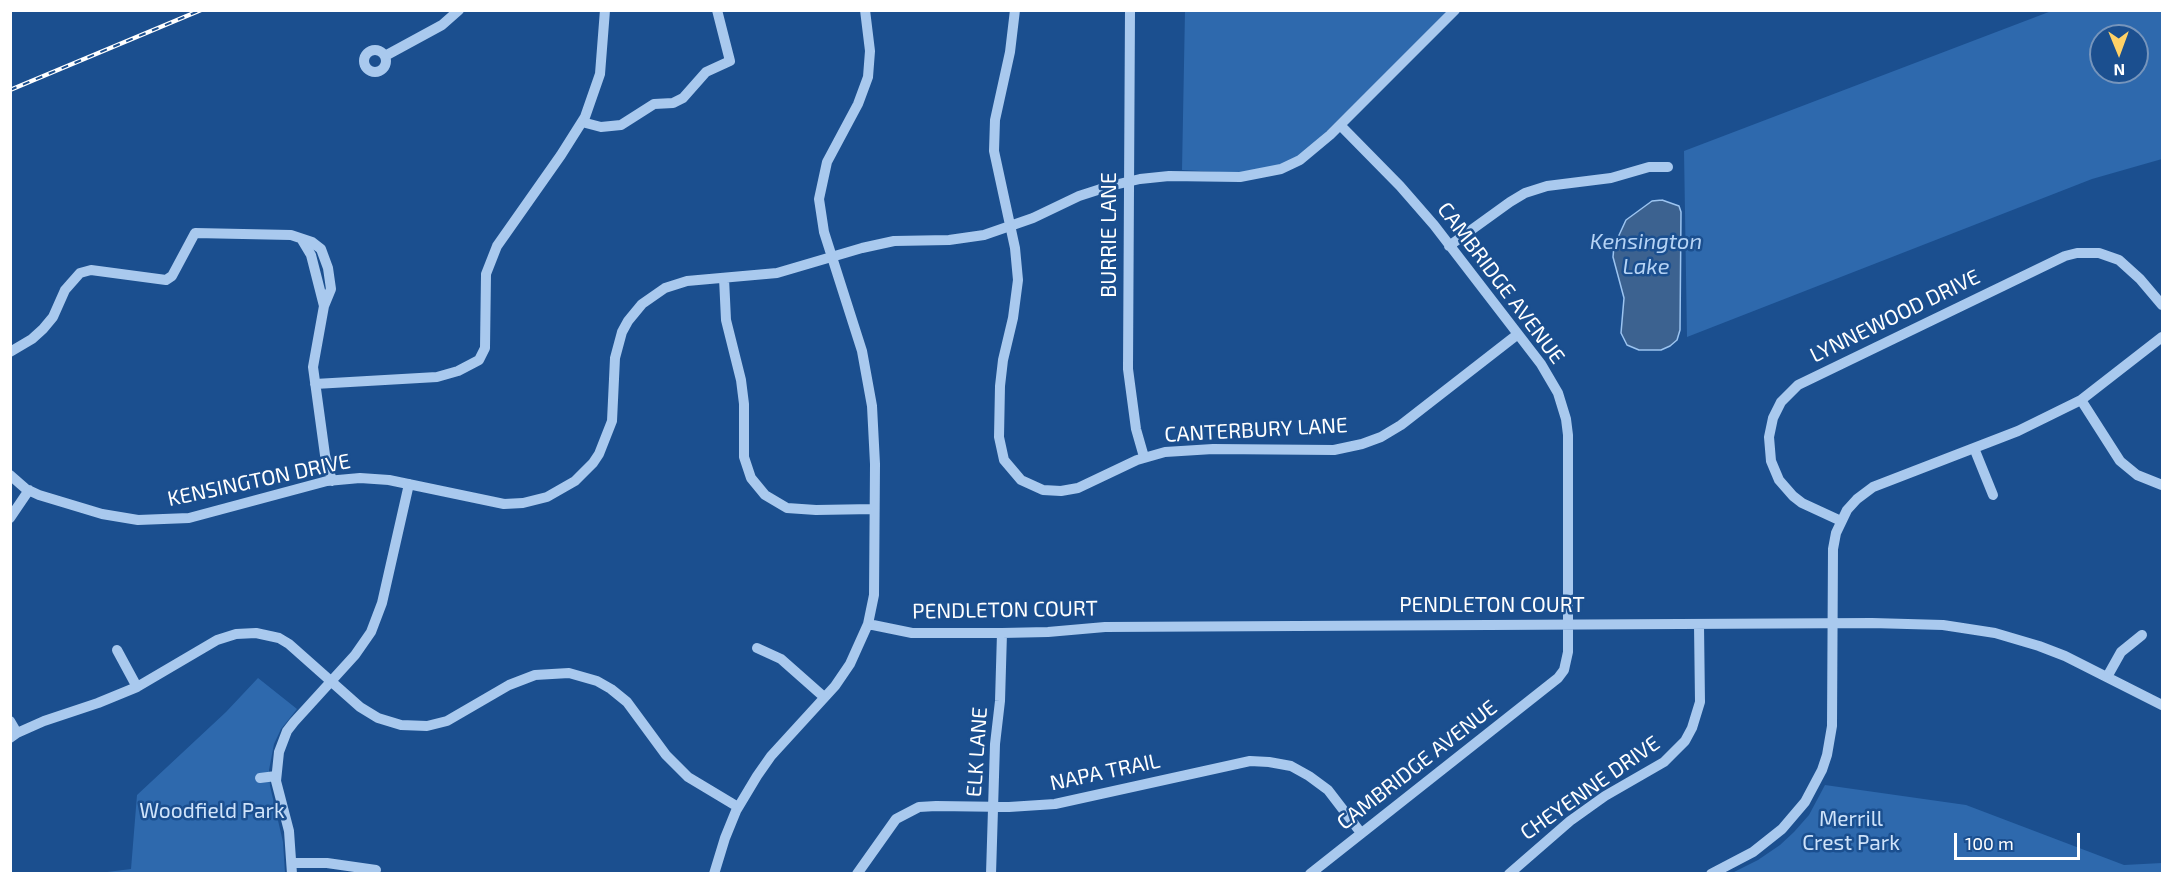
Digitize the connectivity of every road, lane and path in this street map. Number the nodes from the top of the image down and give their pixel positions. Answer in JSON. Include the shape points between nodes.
{"nodes":[{"id":1,"x":459,"y":10,"type":"edge"},
{"id":2,"x":605,"y":10,"type":"edge"},
{"id":3,"x":717,"y":10,"type":"edge"},
{"id":4,"x":865,"y":10,"type":"edge"},
{"id":5,"x":1015,"y":10,"type":"edge"},
{"id":6,"x":1130,"y":10,"type":"edge"},
{"id":7,"x":1455,"y":10,"type":"edge"},
{"id":8,"x":386,"y":56,"type":"dead end"},
{"id":9,"x":582,"y":122,"type":"junction"},
{"id":10,"x":1341,"y":126,"type":"junction"},
{"id":11,"x":1668,"y":167,"type":"dead end"},
{"id":12,"x":1129,"y":181,"type":"junction"},
{"id":13,"x":1010,"y":227,"type":"junction"},
{"id":14,"x":1449,"y":246,"type":"junction"},
{"id":15,"x":831,"y":258,"type":"junction"},
{"id":16,"x":724,"y":278,"type":"junction"},
{"id":17,"x":2163,"y":305,"type":"edge"},
{"id":18,"x":1518,"y":334,"type":"junction"},
{"id":19,"x":2163,"y":337,"type":"edge"},
{"id":20,"x":10,"y":352,"type":"edge"},
{"id":21,"x":315,"y":384,"type":"junction"},
{"id":22,"x":2081,"y":400,"type":"junction"},
{"id":23,"x":1974,"y":448,"type":"junction"},
{"id":24,"x":1144,"y":457,"type":"junction"},
{"id":25,"x":10,"y":475,"type":"edge"},
{"id":26,"x":332,"y":481,"type":"junction"},
{"id":27,"x":409,"y":484,"type":"junction"},
{"id":28,"x":2163,"y":485,"type":"edge"},
{"id":29,"x":29,"y":490,"type":"junction"},
{"id":30,"x":1993,"y":495,"type":"dead end"},
{"id":31,"x":874,"y":509,"type":"junction"},
{"id":32,"x":10,"y":518,"type":"edge"},
{"id":33,"x":1840,"y":521,"type":"junction"},
{"id":34,"x":868,"y":624,"type":"junction"},
{"id":35,"x":1568,"y":624,"type":"junction"},
{"id":36,"x":1832,"y":624,"type":"junction"},
{"id":37,"x":1699,"y":625,"type":"junction"},
{"id":38,"x":1002,"y":633,"type":"junction"},
{"id":39,"x":2142,"y":635,"type":"dead end"},
{"id":40,"x":757,"y":648,"type":"dead end"},
{"id":41,"x":117,"y":650,"type":"dead end"},
{"id":42,"x":2107,"y":677,"type":"junction"},
{"id":43,"x":331,"y":681,"type":"junction"},
{"id":44,"x":137,"y":687,"type":"junction"},
{"id":45,"x":824,"y":697,"type":"junction"},
{"id":46,"x":2163,"y":705,"type":"edge"},
{"id":47,"x":10,"y":721,"type":"edge"},
{"id":48,"x":14,"y":735,"type":"edge"},
{"id":49,"x":276,"y":777,"type":"junction"},
{"id":50,"x":260,"y":778,"type":"dead end"},
{"id":51,"x":738,"y":807,"type":"junction"},
{"id":52,"x":992,"y":807,"type":"junction"},
{"id":53,"x":1361,"y":833,"type":"junction"},
{"id":54,"x":292,"y":868,"type":"edge"},
{"id":55,"x":376,"y":870,"type":"dead end"},
{"id":56,"x":714,"y":873,"type":"edge"},
{"id":57,"x":857,"y":873,"type":"edge"},
{"id":58,"x":991,"y":873,"type":"edge"},
{"id":59,"x":1310,"y":873,"type":"edge"},
{"id":60,"x":1509,"y":873,"type":"edge"},
{"id":61,"x":1711,"y":873,"type":"edge"}],
"edges":[{"from":1,"to":8,"type":"street","via":[[442,25]]},
{"from":2,"to":9,"type":"street","via":[[600,74]]},
{"from":3,"to":9,"type":"street","via":[[730,61],[706,72],[683,98],[647,107],[621,125],[601,127]]},
{"from":4,"to":15,"type":"street","via":[[870,44],[868,77],[827,162],[820,190],[820,216]]},
{"from":5,"to":13,"type":"street","name":"CANTERBURY LANE","via":[[995,120],[994,151]]},
{"from":6,"to":12,"type":"street","name":"BURRIE LANE"},
{"from":7,"to":10,"type":"street","name":"KENSINGTON DRIVE"},
{"from":9,"to":21,"type":"street","via":[[497,246],[486,274],[485,348],[479,360],[437,377]]},
{"from":10,"to":12,"type":"street","name":"KENSINGTON DRIVE","via":[[1300,160],[1267,173]]},
{"from":10,"to":14,"type":"street","name":"CAMBRIDGE AVENUE","via":[[1400,186]]},
{"from":11,"to":14,"type":"street","via":[[1648,167],[1611,178],[1547,186],[1525,193]]},
{"from":12,"to":13,"type":"street","name":"KENSINGTON DRIVE","via":[[1079,196]]},
{"from":12,"to":24,"type":"street","name":"BURRIE LANE","via":[[1128,369]]},
{"from":13,"to":15,"type":"street","name":"KENSINGTON DRIVE","via":[[970,238],[894,241]]},
{"from":13,"to":24,"type":"street","name":"CANTERBURY LANE","via":[[1018,280],[1000,386],[999,437],[1004,460],[1014,474],[1032,487],[1061,491],[1078,488]]},
{"from":14,"to":18,"type":"street","name":"CAMBRIDGE AVENUE"},
{"from":15,"to":16,"type":"street","name":"KENSINGTON DRIVE","via":[[777,273]]},
{"from":15,"to":31,"type":"street","via":[[869,381],[874,428]]},
{"from":16,"to":27,"type":"street","name":"KENSINGTON DRIVE","via":[[687,281],[665,288],[634,313],[622,332],[615,358],[613,414],[606,440],[593,463],[566,488],[535,501],[504,504]]},
{"from":16,"to":31,"type":"street","via":[[726,320],[744,404],[744,457],[755,484],[772,501],[787,508]]},
{"from":17,"to":33,"type":"street","name":"LYNNEWOOD DRIVE","via":[[2119,260],[2099,252],[2077,253],[1798,385],[1781,402],[1773,418],[1768,437],[1771,461],[1779,480],[1793,496]]},
{"from":18,"to":24,"type":"street","name":"CANTERBURY LANE","via":[[1416,414],[1373,440],[1334,450],[1213,449]]},
{"from":18,"to":35,"type":"street","name":"CAMBRIDGE AVENUE","via":[[1553,383],[1566,419]]},
{"from":19,"to":22,"type":"street"},
{"from":20,"to":21,"type":"street","via":[[43,329],[65,290],[80,273],[91,270],[166,280],[172,276],[195,233],[291,235],[302,240],[311,255],[324,306],[313,367]]},
{"from":21,"to":26,"type":"street"},
{"from":22,"to":23,"type":"street"},
{"from":22,"to":28,"type":"street","via":[[2120,462],[2145,480]]},
{"from":23,"to":30,"type":"street"},
{"from":23,"to":33,"type":"street","via":[[1873,487],[1857,499]]},
{"from":25,"to":29,"type":"street","name":"KENSINGTON DRIVE"},
{"from":26,"to":27,"type":"street","name":"KENSINGTON DRIVE","via":[[374,478]]},
{"from":26,"to":29,"type":"street","name":"KENSINGTON DRIVE","via":[[208,514],[156,520],[102,514]]},
{"from":27,"to":43,"type":"street","via":[[378,616],[363,645]]},
{"from":29,"to":32,"type":"street"},
{"from":31,"to":34,"type":"street","via":[[873,595]]},
{"from":33,"to":36,"type":"street","via":[[1833,549]]},
{"from":34,"to":38,"type":"street","name":"PENDLETON COURT","via":[[912,633]]},
{"from":34,"to":45,"type":"street","via":[[850,664]]},
{"from":35,"to":37,"type":"street","name":"PENDLETON COURT"},
{"from":35,"to":38,"type":"street","name":"PENDLETON COURT","via":[[1105,627]]},
{"from":35,"to":53,"type":"street","name":"CAMBRIDGE AVENUE","via":[[1567,662],[1558,678]]},
{"from":36,"to":37,"type":"street","name":"PENDLETON COURT"},
{"from":36,"to":42,"type":"street","name":"PENDLETON COURT","via":[[1909,623],[1995,633],[2039,646]]},
{"from":36,"to":61,"type":"street","via":[[1832,726],[1827,755],[1814,787],[1782,829],[1753,852]]},
{"from":37,"to":60,"type":"street","name":"CHEYENNE DRIVE","via":[[1700,702],[1685,741],[1664,762],[1570,821]]},
{"from":38,"to":52,"type":"street","name":"ELK LANE"},
{"from":39,"to":42,"type":"street","via":[[2121,652]]},
{"from":40,"to":45,"type":"street","via":[[781,658]]},
{"from":41,"to":44,"type":"street"},
{"from":42,"to":46,"type":"street","name":"PENDLETON COURT"},
{"from":43,"to":44,"type":"street","via":[[279,638],[247,633],[218,640]]},
{"from":43,"to":49,"type":"street","via":[[287,731]]},
{"from":43,"to":51,"type":"street","via":[[370,714],[390,723],[416,726],[447,721],[509,685],[535,675],[581,676],[597,681],[627,702],[676,766]]},
{"from":44,"to":48,"type":"street"},
{"from":45,"to":51,"type":"street","via":[[771,756]]},
{"from":47,"to":48,"type":"street"},
{"from":49,"to":50,"type":"street"},
{"from":49,"to":54,"type":"street","via":[[289,831]]},
{"from":51,"to":56,"type":"street"},
{"from":52,"to":53,"type":"street","name":"NAPA TRAIL","via":[[1055,804],[1260,761],[1291,766],[1319,782]]},
{"from":52,"to":57,"type":"street","name":"NAPA TRAIL","via":[[936,806],[907,811],[892,823]]},
{"from":52,"to":58,"type":"street","name":"ELK LANE"},
{"from":53,"to":59,"type":"street","name":"CAMBRIDGE AVENUE"},
{"from":54,"to":55,"type":"street","via":[[327,863]]}]}
